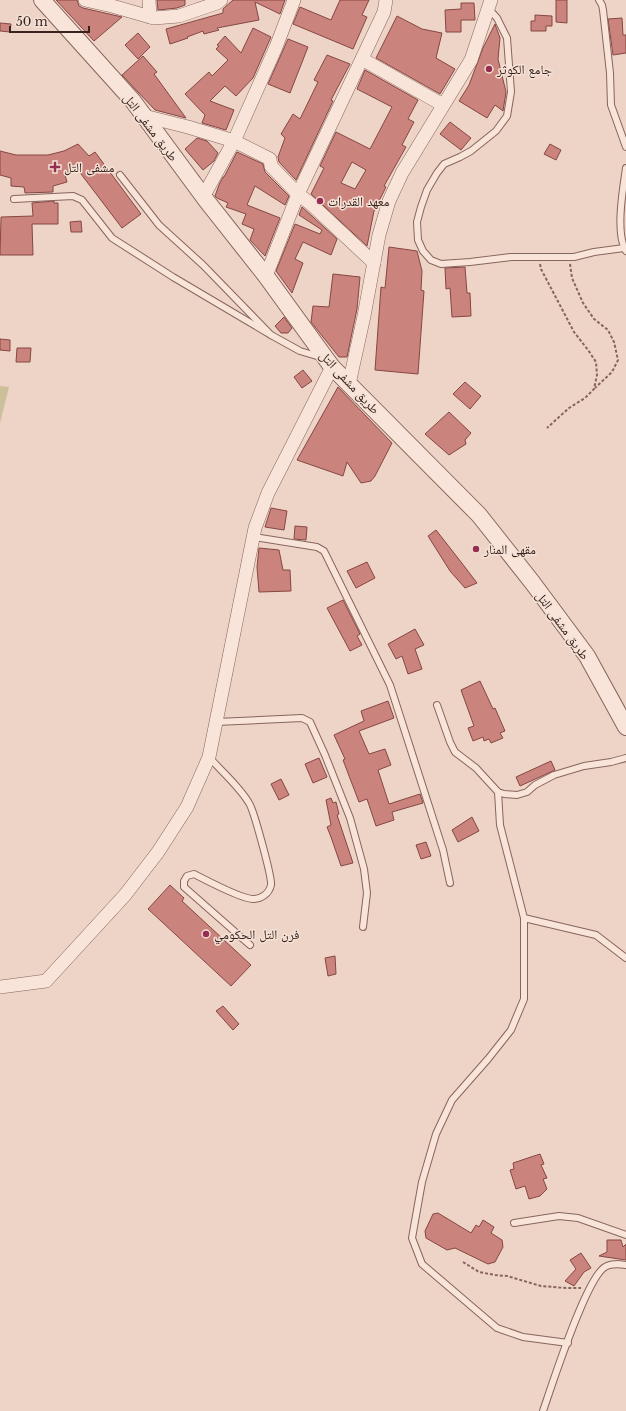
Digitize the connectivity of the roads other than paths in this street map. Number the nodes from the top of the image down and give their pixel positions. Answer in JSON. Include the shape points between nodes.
{"nodes":[{"id":1,"x":42,"y":0,"type":"edge"},
{"id":2,"x":85,"y":0,"type":"edge"},
{"id":3,"x":149,"y":0,"type":"edge"},
{"id":4,"x":221,"y":0,"type":"edge"},
{"id":5,"x":294,"y":0,"type":"edge"},
{"id":6,"x":386,"y":0,"type":"edge"},
{"id":7,"x":599,"y":0,"type":"edge"},
{"id":8,"x":488,"y":3,"type":"edge"},
{"id":9,"x":150,"y":17,"type":"junction"},
{"id":10,"x":362,"y":59,"type":"junction"},
{"id":11,"x":443,"y":105,"type":"junction"},
{"id":12,"x":144,"y":116,"type":"junction"},
{"id":13,"x":234,"y":141,"type":"junction"},
{"id":14,"x":626,"y":147,"type":"edge"},
{"id":15,"x":626,"y":168,"type":"edge"},
{"id":16,"x":120,"y":175,"type":"dead end"},
{"id":17,"x":298,"y":194,"type":"junction"},
{"id":18,"x":203,"y":197,"type":"junction"},
{"id":19,"x":14,"y":199,"type":"dead end"},
{"id":20,"x":625,"y":250,"type":"edge"},
{"id":21,"x":374,"y":263,"type":"junction"},
{"id":22,"x":266,"y":276,"type":"junction"},
{"id":23,"x":271,"y":335,"type":"junction"},
{"id":24,"x":329,"y":362,"type":"junction"},
{"id":25,"x":349,"y":384,"type":"junction"},
{"id":26,"x":254,"y":537,"type":"junction"},
{"id":27,"x":437,"y":705,"type":"dead end"},
{"id":28,"x":216,"y":722,"type":"junction"},
{"id":29,"x":626,"y":727,"type":"edge"},
{"id":30,"x":209,"y":757,"type":"junction"},
{"id":31,"x":626,"y":758,"type":"edge"},
{"id":32,"x":498,"y":792,"type":"junction"},
{"id":33,"x":450,"y":883,"type":"dead end"},
{"id":34,"x":524,"y":918,"type":"junction"},
{"id":35,"x":363,"y":927,"type":"dead end"},
{"id":36,"x":250,"y":945,"type":"dead end"},
{"id":37,"x":626,"y":958,"type":"edge"},
{"id":38,"x":0,"y":987,"type":"edge"},
{"id":39,"x":514,"y":1222,"type":"dead end"},
{"id":40,"x":626,"y":1235,"type":"edge"},
{"id":41,"x":626,"y":1265,"type":"edge"},
{"id":42,"x":568,"y":1343,"type":"junction"},
{"id":43,"x":543,"y":1411,"type":"edge"}],
"edges":[{"from":1,"to":12,"type":"street","name":"طريق مشفى التل"},
{"from":2,"to":9,"type":"street"},
{"from":3,"to":9,"type":"street"},
{"from":4,"to":9,"type":"street","via":[[179,16]]},
{"from":5,"to":13,"type":"street"},
{"from":6,"to":10,"type":"street","via":[[384,12]]},
{"from":7,"to":14,"type":"lane","via":[[603,10],[608,49],[611,105]]},
{"from":8,"to":11,"type":"street","via":[[471,60]]},
{"from":8,"to":20,"type":"lane","via":[[507,38],[511,92],[507,116],[496,131],[471,151],[444,164],[437,173],[427,190],[417,222],[418,240],[423,251],[430,260],[441,264],[511,257],[571,257],[594,252]]},
{"from":10,"to":11,"type":"street"},
{"from":10,"to":17,"type":"street"},
{"from":11,"to":21,"type":"street","via":[[402,173],[379,235]]},
{"from":12,"to":13,"type":"street"},
{"from":12,"to":18,"type":"street","name":"طريق مشفى التل"},
{"from":13,"to":17,"type":"street","via":[[270,159],[272,166]]},
{"from":13,"to":18,"type":"street"},
{"from":15,"to":20,"type":"lane","via":[[620,210]]},
{"from":16,"to":23,"type":"lane","via":[[159,225],[203,265]]},
{"from":17,"to":21,"type":"street"},
{"from":17,"to":22,"type":"street"},
{"from":18,"to":22,"type":"street","name":"طريق مشفى التل"},
{"from":19,"to":23,"type":"lane","via":[[73,196],[82,200],[112,238]]},
{"from":21,"to":25,"type":"street"},
{"from":22,"to":24,"type":"street","name":"طريق مشفى التل"},
{"from":23,"to":24,"type":"lane","via":[[300,351]]},
{"from":24,"to":25,"type":"street","name":"طريق مشفى التل"},
{"from":24,"to":26,"type":"street","via":[[268,493]]},
{"from":25,"to":29,"type":"street","name":"طريق مشفى التل","via":[[479,515],[587,656]]},
{"from":26,"to":28,"type":"street"},
{"from":26,"to":33,"type":"lane","via":[[317,547],[324,551],[390,685],[443,850]]},
{"from":27,"to":32,"type":"lane","via":[[455,752],[476,768]]},
{"from":28,"to":30,"type":"street"},
{"from":28,"to":35,"type":"lane","via":[[302,718],[310,722],[326,755],[350,818],[364,869],[367,893]]},
{"from":30,"to":36,"type":"lane","via":[[250,805],[270,871],[271,885],[262,897],[253,899],[243,897],[194,874],[187,876],[184,887]]},
{"from":30,"to":38,"type":"street","via":[[187,807],[158,852],[125,895],[46,981]]},
{"from":31,"to":32,"type":"lane","via":[[554,775],[527,792],[517,795]]},
{"from":32,"to":34,"type":"lane","via":[[500,825]]},
{"from":34,"to":37,"type":"lane","via":[[596,935]]},
{"from":34,"to":42,"type":"lane","via":[[524,999],[511,1030],[452,1100],[436,1134],[422,1182],[412,1238],[422,1264],[497,1328],[523,1337]]},
{"from":39,"to":40,"type":"lane","via":[[559,1216],[572,1217]]},
{"from":41,"to":42,"type":"lane","via":[[606,1266],[598,1273]]},
{"from":42,"to":43,"type":"lane"}]}
